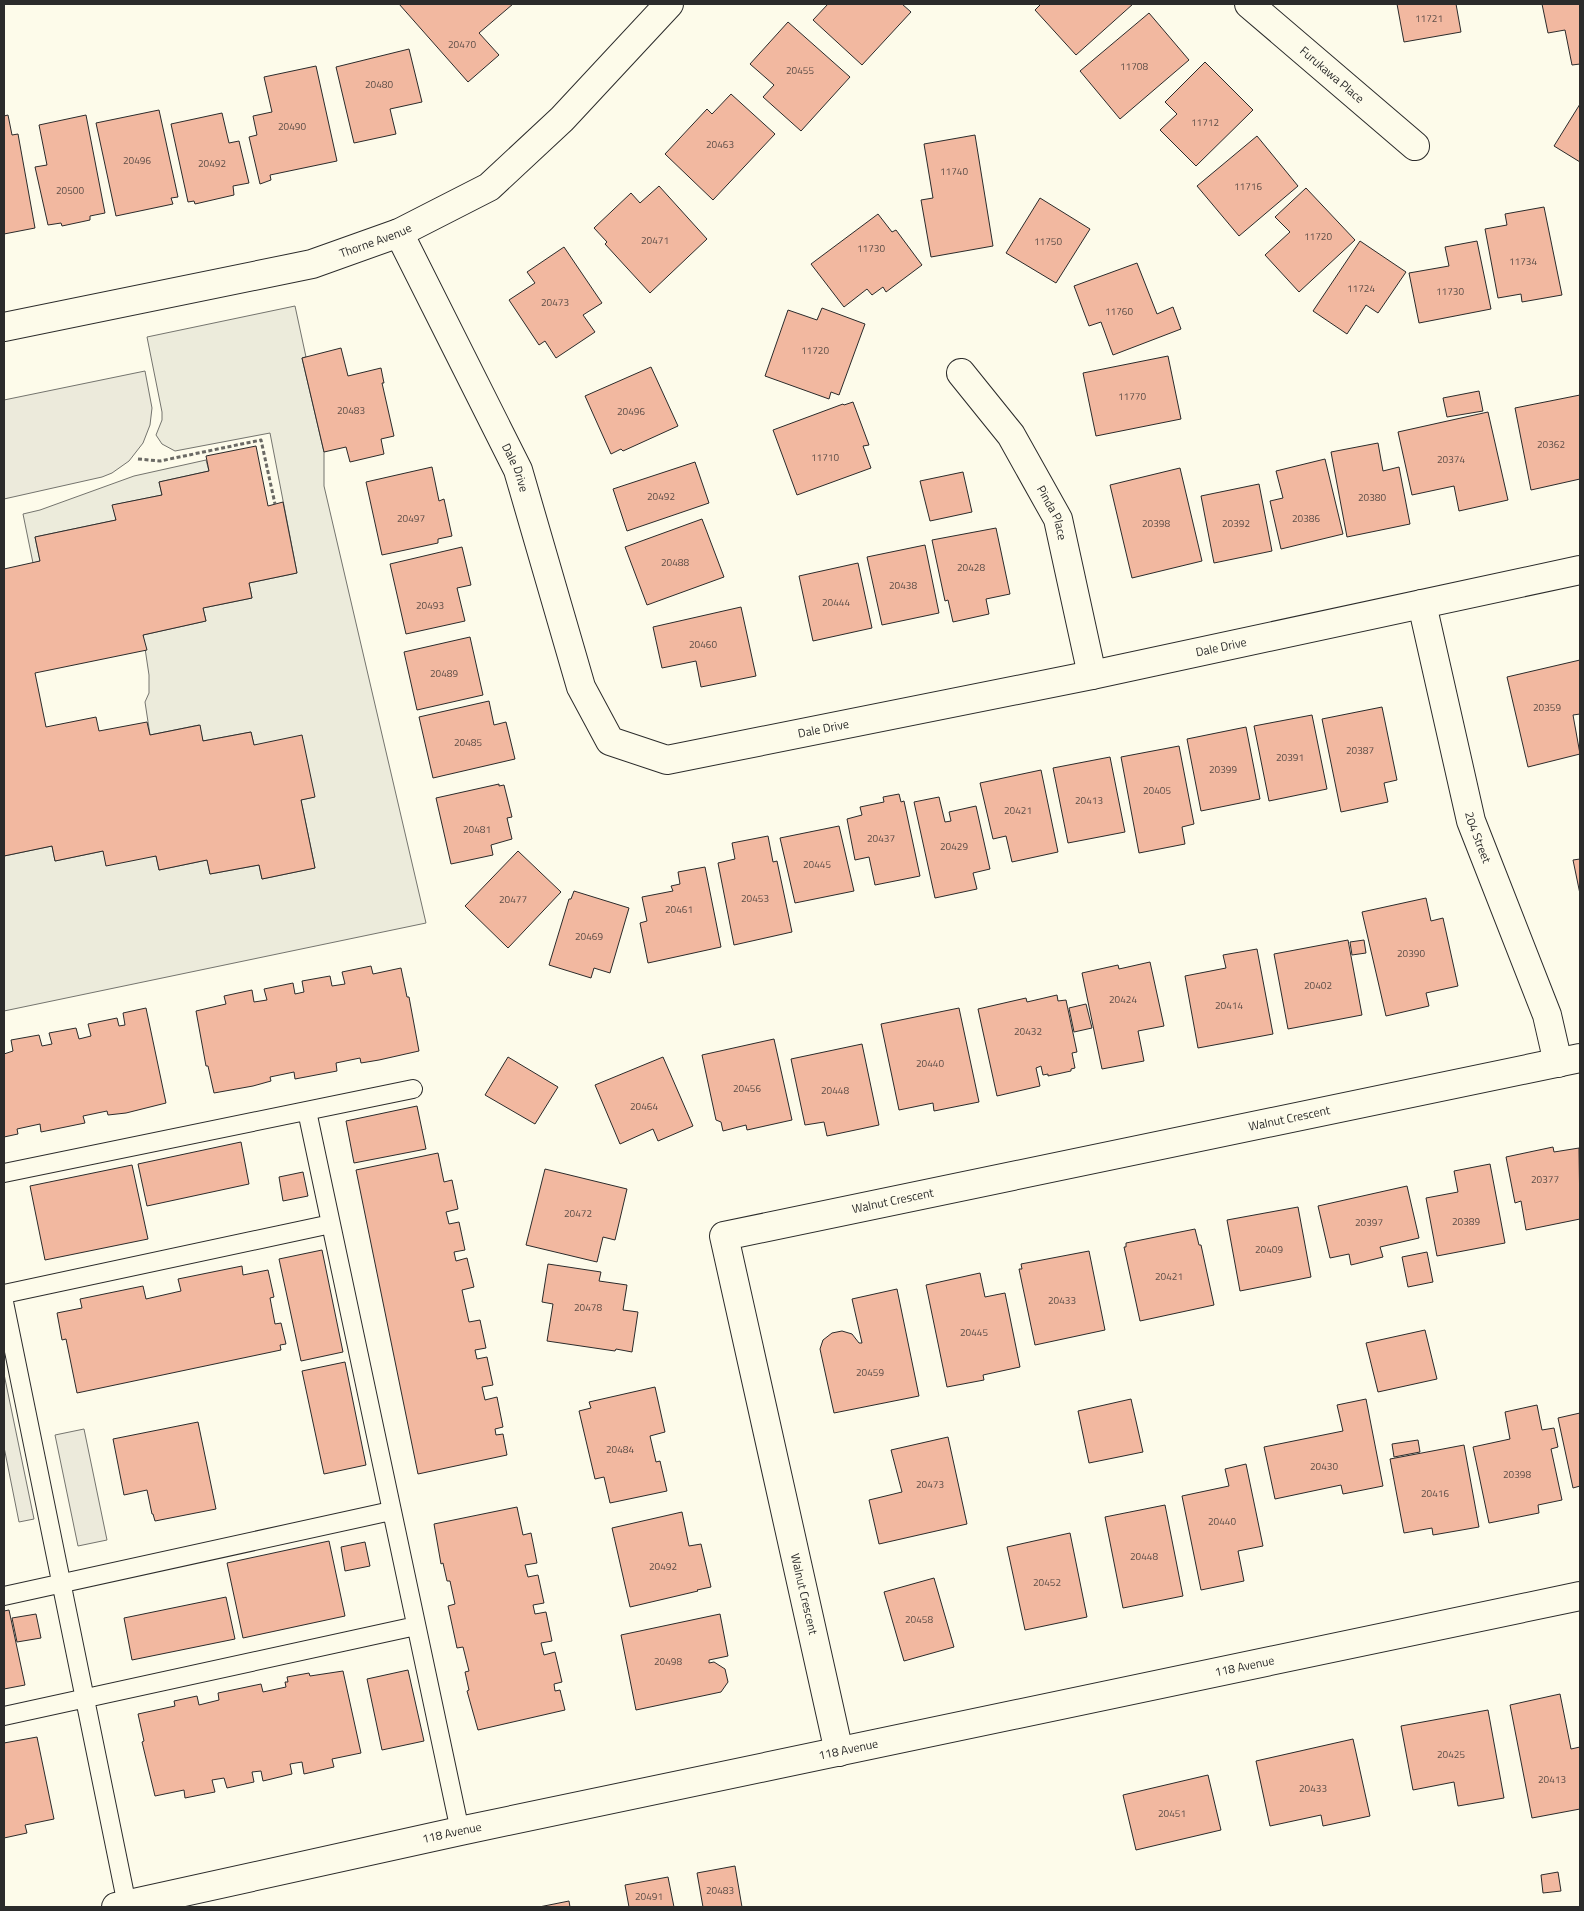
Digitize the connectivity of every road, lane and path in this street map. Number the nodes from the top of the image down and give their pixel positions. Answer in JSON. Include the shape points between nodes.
{"nodes":[{"id":1,"x":669,"y":4,"type":"edge"},
{"id":2,"x":1249,"y":4,"type":"edge"},
{"id":3,"x":1415,"y":146,"type":"dead end"},
{"id":4,"x":399,"y":233,"type":"junction"},
{"id":5,"x":4,"y":326,"type":"edge"},
{"id":6,"x":961,"y":373,"type":"dead end"},
{"id":7,"x":138,"y":459,"type":"dead end"},
{"id":8,"x":275,"y":504,"type":"dead end"},
{"id":9,"x":1580,"y":570,"type":"edge"},
{"id":10,"x":1422,"y":604,"type":"junction"},
{"id":11,"x":1092,"y":675,"type":"junction"},
{"id":12,"x":1569,"y":1061,"type":"edge"},
{"id":13,"x":413,"y":1089,"type":"dead end"},
{"id":14,"x":308,"y":1111,"type":"junction"},
{"id":15,"x":4,"y":1173,"type":"edge"},
{"id":16,"x":331,"y":1224,"type":"junction"},
{"id":17,"x":4,"y":1294,"type":"edge"},
{"id":18,"x":4,"y":1302,"type":"edge"},
{"id":19,"x":391,"y":1511,"type":"junction"},
{"id":20,"x":62,"y":1584,"type":"junction"},
{"id":21,"x":4,"y":1596,"type":"edge"},
{"id":22,"x":1580,"y":1596,"type":"edge"},
{"id":23,"x":416,"y":1626,"type":"junction"},
{"id":24,"x":85,"y":1699,"type":"junction"},
{"id":25,"x":4,"y":1716,"type":"edge"},
{"id":26,"x":839,"y":1752,"type":"junction"},
{"id":27,"x":460,"y":1831,"type":"junction"},
{"id":28,"x":122,"y":1906,"type":"edge"}],
"edges":[{"from":1,"to":4,"type":"street","name":"Thorne Avenue","via":[[562,119],[489,186]]},
{"from":2,"to":3,"type":"street","name":"Furukawa Place"},
{"from":4,"to":5,"type":"street","name":"Thorne Avenue","via":[[312,264]]},
{"from":4,"to":11,"type":"street","name":"Dale Drive","via":[[518,470],[581,687],[610,741],[667,760]]},
{"from":6,"to":11,"type":"street","name":"Pinda Place","via":[[1010,435],[1058,520]]},
{"from":7,"to":8,"type":"path","via":[[160,460],[261,440]]},
{"from":9,"to":10,"type":"street","name":"Dale Drive"},
{"from":10,"to":11,"type":"street","name":"Dale Drive"},
{"from":10,"to":12,"type":"street","name":"204 Street","via":[[1471,821],[1547,1014]]},
{"from":12,"to":26,"type":"street","name":"Walnut Crescent","via":[[724,1236]]},
{"from":13,"to":14,"type":"lane"},
{"from":14,"to":15,"type":"lane"},
{"from":14,"to":16,"type":"lane"},
{"from":16,"to":17,"type":"lane"},
{"from":16,"to":19,"type":"lane"},
{"from":18,"to":20,"type":"lane"},
{"from":19,"to":20,"type":"lane"},
{"from":19,"to":23,"type":"lane"},
{"from":20,"to":21,"type":"lane"},
{"from":20,"to":24,"type":"lane"},
{"from":22,"to":26,"type":"street","name":"118 Avenue"},
{"from":23,"to":24,"type":"lane"},
{"from":23,"to":27,"type":"lane"},
{"from":24,"to":25,"type":"lane"},
{"from":24,"to":28,"type":"lane"},
{"from":26,"to":27,"type":"street","name":"118 Avenue"},
{"from":27,"to":28,"type":"street","name":"118 Avenue"}]}
